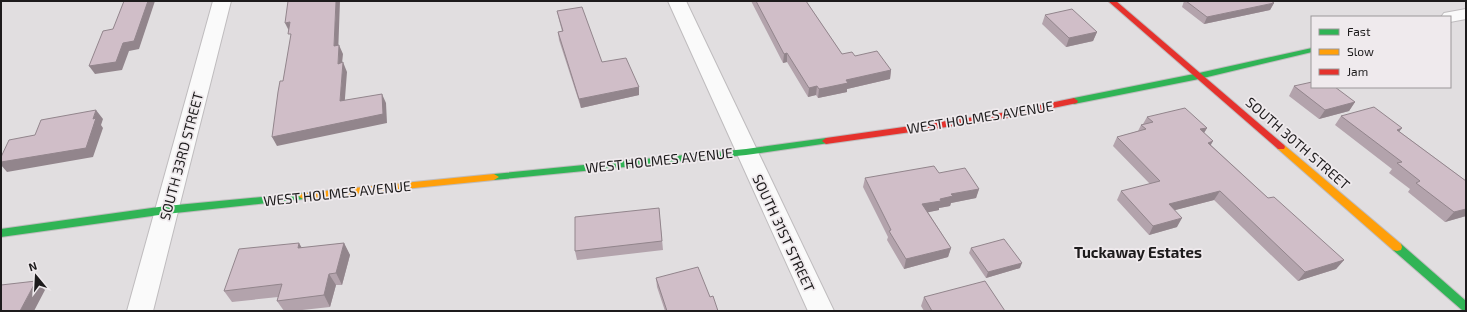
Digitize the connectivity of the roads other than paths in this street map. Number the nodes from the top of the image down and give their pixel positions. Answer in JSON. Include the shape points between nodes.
{"nodes":[{"id":1,"x":222,"y":1,"type":"edge"},
{"id":2,"x":678,"y":1,"type":"edge"},
{"id":3,"x":1112,"y":1,"type":"edge"},
{"id":4,"x":1466,"y":14,"type":"edge"},
{"id":5,"x":1451,"y":17,"type":"edge"},
{"id":6,"x":1311,"y":50,"type":"edge"},
{"id":7,"x":1199,"y":76,"type":"junction"},
{"id":8,"x":746,"y":152,"type":"junction"},
{"id":9,"x":166,"y":210,"type":"junction"},
{"id":10,"x":1,"y":233,"type":"edge"},
{"id":11,"x":1466,"y":307,"type":"edge"},
{"id":12,"x":140,"y":311,"type":"edge"},
{"id":13,"x":821,"y":311,"type":"edge"}],
"edges":[{"from":1,"to":9,"type":"street","name":"SOUTH 33RD STREET"},
{"from":2,"to":8,"type":"street","name":"SOUTH 31ST STREET"},
{"from":3,"to":7,"type":"street","name":"SOUTH 30TH STREET"},
{"from":4,"to":5,"type":"street"},
{"from":6,"to":7,"type":"street","name":"WEST HOLMES AVENUE"},
{"from":7,"to":8,"type":"street","name":"WEST HOLMES AVENUE","via":[[996,117]]},
{"from":7,"to":11,"type":"street","name":"SOUTH 30TH STREET"},
{"from":8,"to":9,"type":"street","name":"WEST HOLMES AVENUE"},
{"from":8,"to":13,"type":"street","name":"SOUTH 31ST STREET"},
{"from":9,"to":10,"type":"street","name":"WEST HOLMES AVENUE"},
{"from":9,"to":12,"type":"street","name":"SOUTH 33RD STREET"}]}
